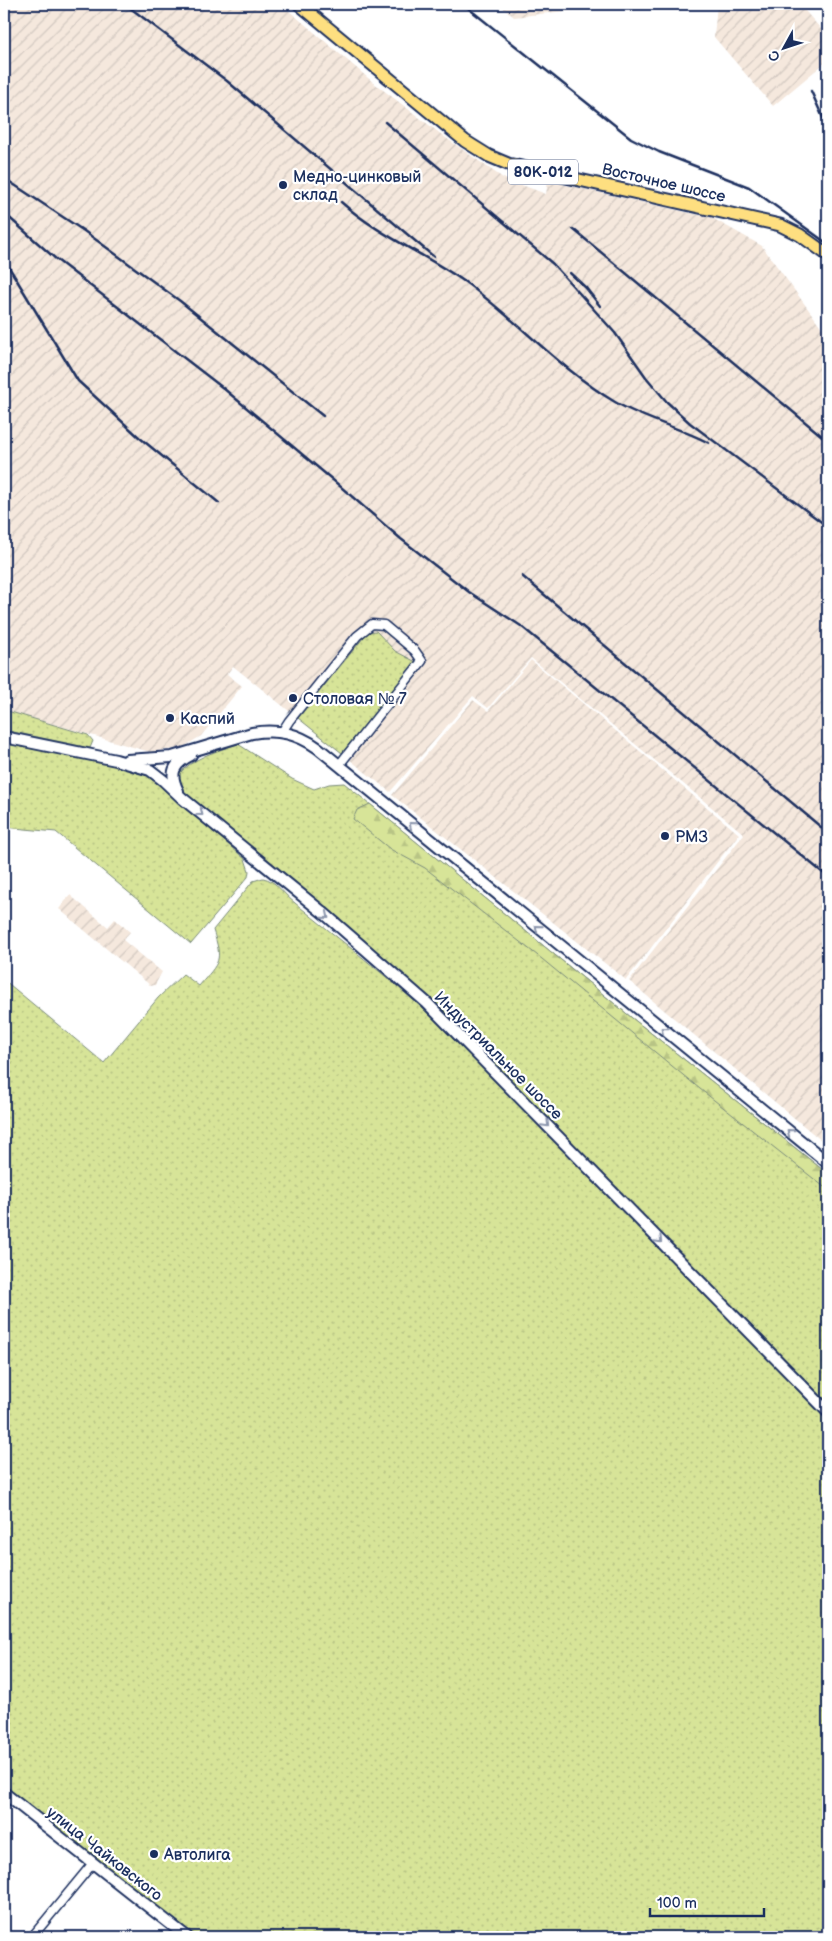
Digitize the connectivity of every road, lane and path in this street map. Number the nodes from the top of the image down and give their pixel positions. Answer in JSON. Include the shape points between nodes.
{"nodes":[{"id":1,"x":299,"y":4,"type":"edge"},
{"id":2,"x":828,"y":255,"type":"edge"},
{"id":3,"x":282,"y":732,"type":"junction"},
{"id":4,"x":4,"y":737,"type":"edge"},
{"id":5,"x":208,"y":747,"type":"junction"},
{"id":6,"x":116,"y":760,"type":"junction"},
{"id":7,"x":338,"y":765,"type":"junction"},
{"id":8,"x":182,"y":798,"type":"junction"},
{"id":9,"x":828,"y":1163,"type":"edge"},
{"id":10,"x":828,"y":1412,"type":"edge"},
{"id":11,"x":4,"y":1793,"type":"edge"},
{"id":12,"x":94,"y":1863,"type":"junction"},
{"id":13,"x":32,"y":1937,"type":"edge"},
{"id":14,"x":187,"y":1937,"type":"edge"}],
"edges":[{"from":1,"to":2,"type":"main road","name":"Восточное шоссе","number":"80К-012","via":[[465,141],[489,156],[508,164],[780,226],[800,235]]},
{"from":3,"to":5,"type":"main road","name":"Индустриальное шоссе","via":[[252,733]]},
{"from":3,"to":7,"type":"main road","name":"Индустриальное шоссе","via":[[304,738]]},
{"from":3,"to":7,"type":"street","via":[[357,636],[372,624],[384,625],[422,661]]},
{"from":4,"to":6,"type":"main road","name":"Индустриальное шоссе"},
{"from":5,"to":6,"type":"main road","name":"Индустриальное шоссе","via":[[172,757]]},
{"from":5,"to":8,"type":"main road","via":[[177,764],[172,780]]},
{"from":6,"to":8,"type":"main road","name":"Индустриальное шоссе","via":[[150,770]]},
{"from":9,"to":7,"type":"main road","name":"Индустриальное шоссе","one_way":true},
{"from":8,"to":10,"type":"main road","name":"Индустриальное шоссе","one_way":true,"via":[[326,915],[427,1003]]},
{"from":11,"to":12,"type":"main road","name":"улица Чайковского"},
{"from":12,"to":13,"type":"street"},
{"from":12,"to":14,"type":"main road","name":"улица Чайковского"}]}
